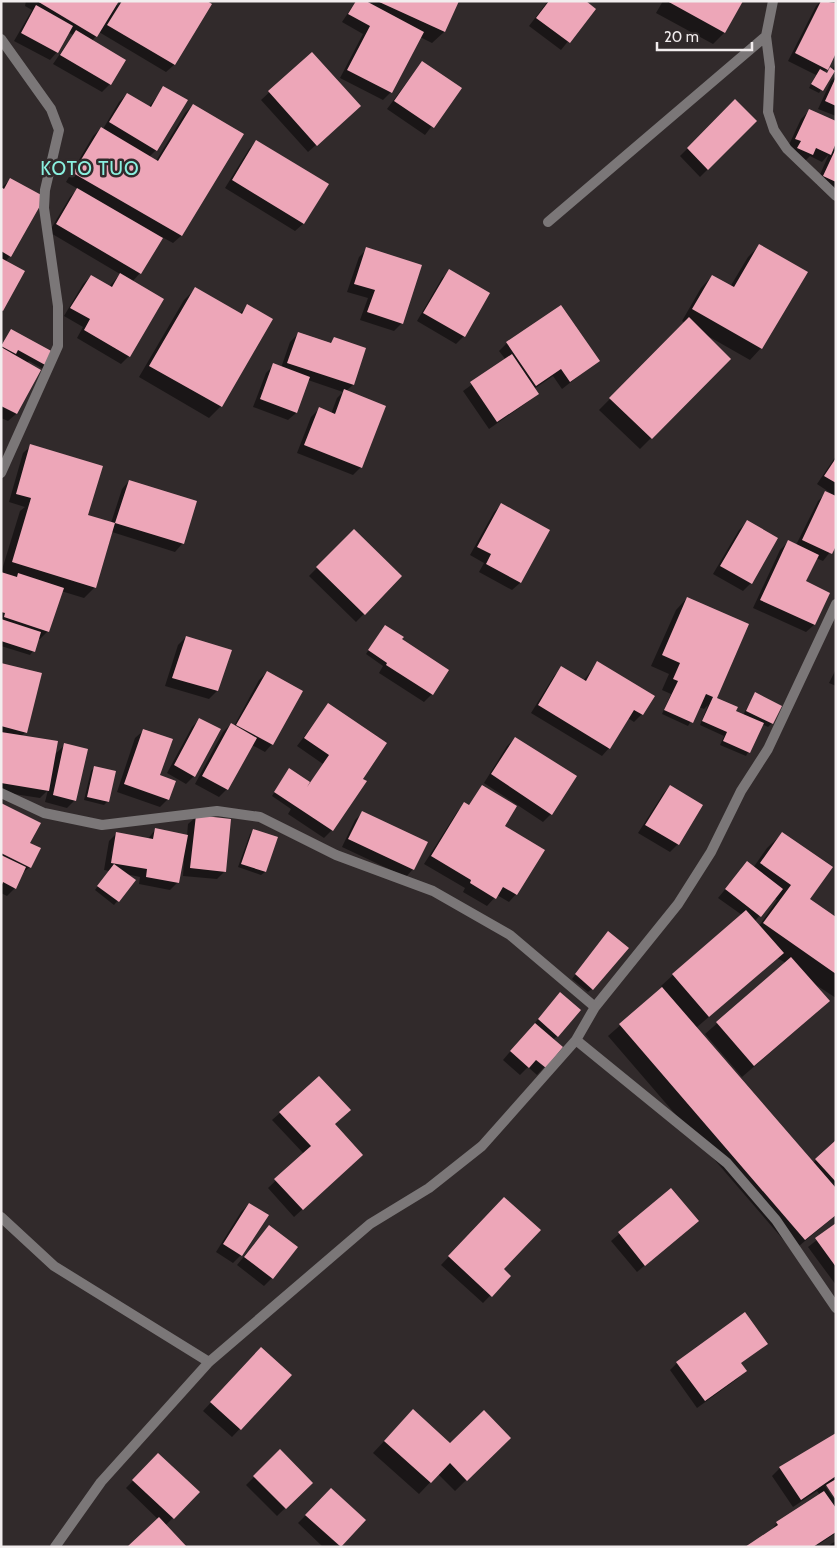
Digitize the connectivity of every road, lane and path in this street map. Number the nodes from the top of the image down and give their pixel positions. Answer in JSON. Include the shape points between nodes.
{"nodes":[{"id":1,"x":773,"y":1,"type":"edge"},
{"id":2,"x":766,"y":36,"type":"junction"},
{"id":3,"x":1,"y":39,"type":"edge"},
{"id":4,"x":836,"y":196,"type":"edge"},
{"id":5,"x":548,"y":222,"type":"dead end"},
{"id":6,"x":1,"y":473,"type":"edge"},
{"id":7,"x":836,"y":604,"type":"edge"},
{"id":8,"x":1,"y":793,"type":"edge"},
{"id":9,"x":595,"y":1007,"type":"junction"},
{"id":10,"x":576,"y":1040,"type":"junction"},
{"id":11,"x":1,"y":1217,"type":"edge"},
{"id":12,"x":836,"y":1308,"type":"edge"},
{"id":13,"x":209,"y":1362,"type":"junction"},
{"id":14,"x":55,"y":1547,"type":"edge"}],
"edges":[{"from":1,"to":2,"type":"street"},
{"from":2,"to":4,"type":"street","via":[[770,67],[768,112],[774,130],[788,149]]},
{"from":2,"to":5,"type":"street"},
{"from":3,"to":6,"type":"street","via":[[52,109],[59,130],[44,208],[58,306],[58,346]]},
{"from":7,"to":9,"type":"street","via":[[768,749],[711,852],[678,904]]},
{"from":8,"to":9,"type":"street","via":[[44,813],[102,825],[217,811],[260,817],[336,855],[442,896],[510,936]]},
{"from":9,"to":10,"type":"street"},
{"from":10,"to":12,"type":"street","via":[[727,1163],[776,1220]]},
{"from":10,"to":13,"type":"street","via":[[482,1146],[429,1188],[370,1224]]},
{"from":11,"to":13,"type":"street","via":[[54,1266]]},
{"from":13,"to":14,"type":"street","via":[[101,1482]]}]}
